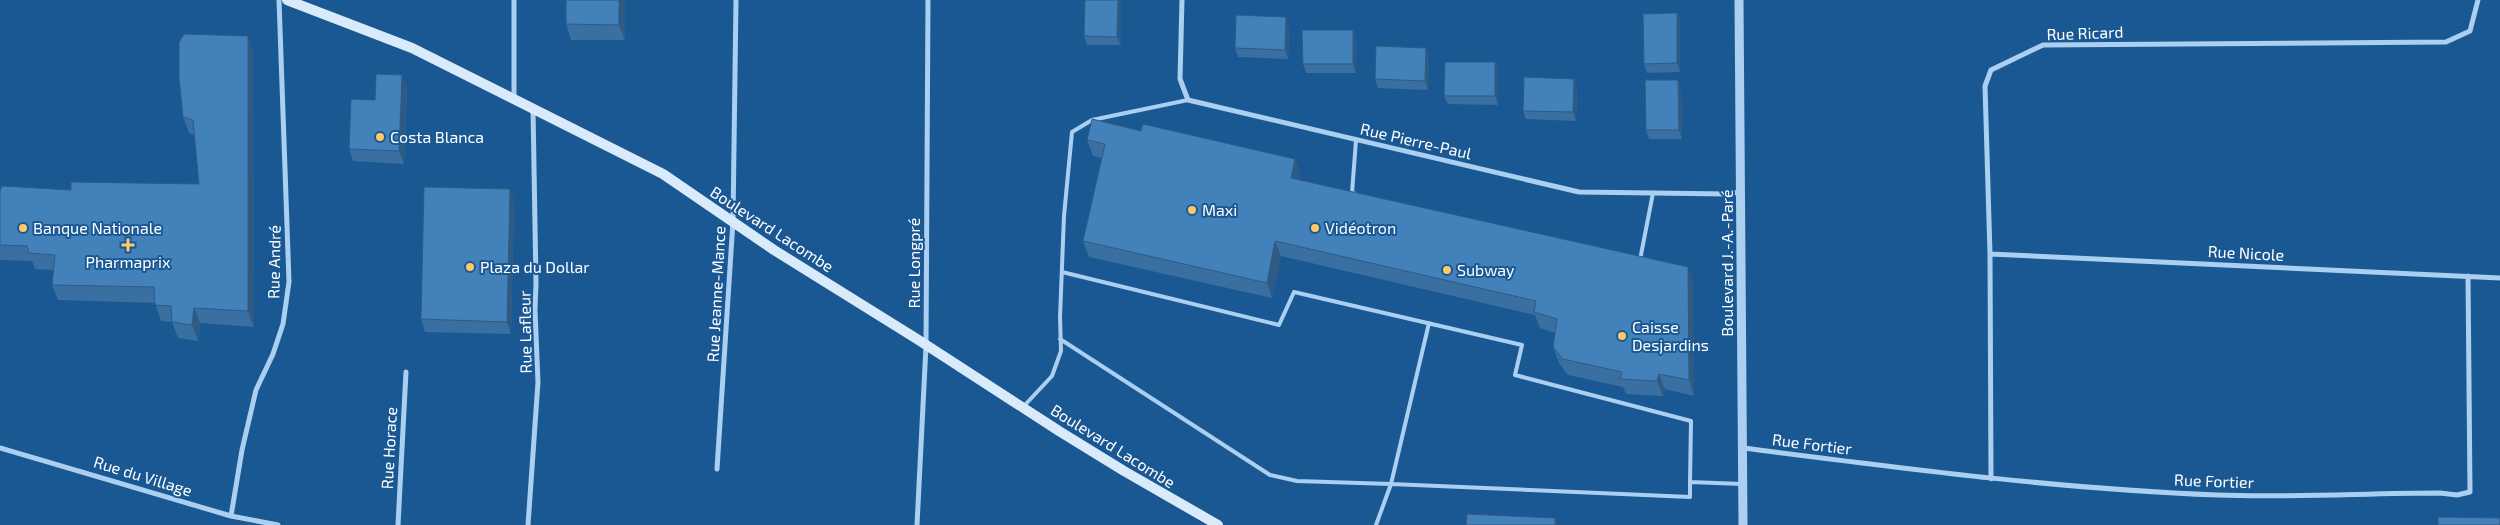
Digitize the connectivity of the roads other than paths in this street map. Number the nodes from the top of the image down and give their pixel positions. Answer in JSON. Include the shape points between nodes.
{"nodes":[{"id":1,"x":279,"y":0,"type":"edge"},
{"id":2,"x":287,"y":0,"type":"edge"},
{"id":3,"x":514,"y":0,"type":"edge"},
{"id":4,"x":736,"y":0,"type":"edge"},
{"id":5,"x":928,"y":0,"type":"edge"},
{"id":6,"x":1182,"y":0,"type":"edge"},
{"id":7,"x":1739,"y":0,"type":"edge"},
{"id":8,"x":2478,"y":0,"type":"edge"},
{"id":9,"x":514,"y":98,"type":"junction"},
{"id":10,"x":1188,"y":100,"type":"junction"},
{"id":11,"x":534,"y":109,"type":"junction"},
{"id":12,"x":1356,"y":140,"type":"junction"},
{"id":13,"x":1343,"y":191,"type":"edge"},
{"id":14,"x":1740,"y":192,"type":"junction"},
{"id":15,"x":1352,"y":193,"type":"junction"},
{"id":16,"x":1653,"y":193,"type":"junction"},
{"id":17,"x":1362,"y":195,"type":"edge"},
{"id":18,"x":732,"y":222,"type":"junction"},
{"id":19,"x":1990,"y":254,"type":"junction"},
{"id":20,"x":1630,"y":257,"type":"edge"},
{"id":21,"x":1062,"y":272,"type":"junction"},
{"id":22,"x":2468,"y":276,"type":"junction"},
{"id":23,"x":2500,"y":278,"type":"edge"},
{"id":24,"x":1429,"y":323,"type":"junction"},
{"id":25,"x":1060,"y":339,"type":"junction"},
{"id":26,"x":926,"y":346,"type":"junction"},
{"id":27,"x":406,"y":372,"type":"dead end"},
{"id":28,"x":1023,"y":408,"type":"junction"},
{"id":29,"x":0,"y":448,"type":"edge"},
{"id":30,"x":1743,"y":448,"type":"junction"},
{"id":31,"x":718,"y":469,"type":"dead end"},
{"id":32,"x":1991,"y":478,"type":"junction"},
{"id":33,"x":1690,"y":482,"type":"junction"},
{"id":34,"x":1391,"y":484,"type":"junction"},
{"id":35,"x":1743,"y":484,"type":"junction"},
{"id":36,"x":230,"y":516,"type":"junction"},
{"id":37,"x":278,"y":525,"type":"edge"},
{"id":38,"x":398,"y":525,"type":"edge"},
{"id":39,"x":528,"y":525,"type":"edge"},
{"id":40,"x":917,"y":525,"type":"edge"},
{"id":41,"x":1218,"y":525,"type":"edge"},
{"id":42,"x":1376,"y":525,"type":"edge"},
{"id":43,"x":1743,"y":525,"type":"edge"}],
"edges":[{"from":1,"to":36,"type":"street","name":"Rue André","via":[[289,282],[283,324],[256,390]]},
{"from":2,"to":9,"type":"main road","name":"Boulevard Lacombe","via":[[412,48]]},
{"from":3,"to":9,"type":"street"},
{"from":4,"to":18,"type":"street","name":"Rue Jeanne-Mance"},
{"from":5,"to":26,"type":"street","name":"Rue Longpré"},
{"from":6,"to":10,"type":"street","via":[[1180,79]]},
{"from":7,"to":14,"type":"street","name":"Boulevard J.-A.-Paré"},
{"from":8,"to":19,"type":"street","name":"Rue Ricard","via":[[2470,31],[2446,42],[2043,45],[1991,70],[1985,86]]},
{"from":9,"to":11,"type":"main road","name":"Boulevard Lacombe"},
{"from":10,"to":12,"type":"street","name":"Rue Pierre-Paul"},
{"from":10,"to":21,"type":"lane","via":[[1092,120],[1072,132]]},
{"from":11,"to":18,"type":"main road","name":"Boulevard Lacombe","via":[[663,174]]},
{"from":11,"to":39,"type":"street","name":"Rue Lafleur","via":[[538,382]]},
{"from":12,"to":15,"type":"lane"},
{"from":12,"to":16,"type":"street","name":"Rue Pierre-Paul","via":[[1579,192]]},
{"from":13,"to":15,"type":"lane"},
{"from":14,"to":16,"type":"street","name":"Rue Pierre-Paul"},
{"from":14,"to":30,"type":"street","name":"Boulevard J.-A.-Paré"},
{"from":15,"to":17,"type":"lane"},
{"from":16,"to":20,"type":"lane","via":[[1640,260]]},
{"from":18,"to":26,"type":"main road","name":"Boulevard Lacombe"},
{"from":18,"to":31,"type":"street","name":"Rue Jeanne-Mance"},
{"from":19,"to":22,"type":"street","name":"Rue Nicole"},
{"from":19,"to":32,"type":"street","name":"Rue Ricard"},
{"from":21,"to":24,"type":"lane","via":[[1279,325],[1294,292]]},
{"from":21,"to":25,"type":"lane"},
{"from":22,"to":23,"type":"street","name":"Rue Nicole"},
{"from":22,"to":32,"type":"street","name":"Rue Fortier","via":[[2470,492],[2457,495],[2218,495],[2104,489]]},
{"from":24,"to":33,"type":"lane","via":[[1522,345],[1515,375],[1691,421]]},
{"from":24,"to":34,"type":"lane"},
{"from":25,"to":28,"type":"lane","via":[[1061,351],[1052,376]]},
{"from":25,"to":34,"type":"lane","via":[[1270,475],[1296,481]]},
{"from":26,"to":28,"type":"main road","name":"Boulevard Lacombe"},
{"from":26,"to":40,"type":"street","name":"Rue Longpré"},
{"from":27,"to":38,"type":"street","name":"Rue Horace"},
{"from":28,"to":41,"type":"main road","name":"Boulevard Lacombe","via":[[1124,472]]},
{"from":29,"to":36,"type":"street","name":"Rue du Village"},
{"from":30,"to":32,"type":"street","name":"Rue Fortier"},
{"from":30,"to":35,"type":"street","name":"Boulevard J.-A.-Paré"},
{"from":33,"to":34,"type":"lane","via":[[1690,497]]},
{"from":33,"to":35,"type":"lane"},
{"from":34,"to":42,"type":"lane"},
{"from":35,"to":43,"type":"street","name":"Boulevard J.-A.-Paré"},
{"from":36,"to":37,"type":"street","name":"Rue du Village"}]}
